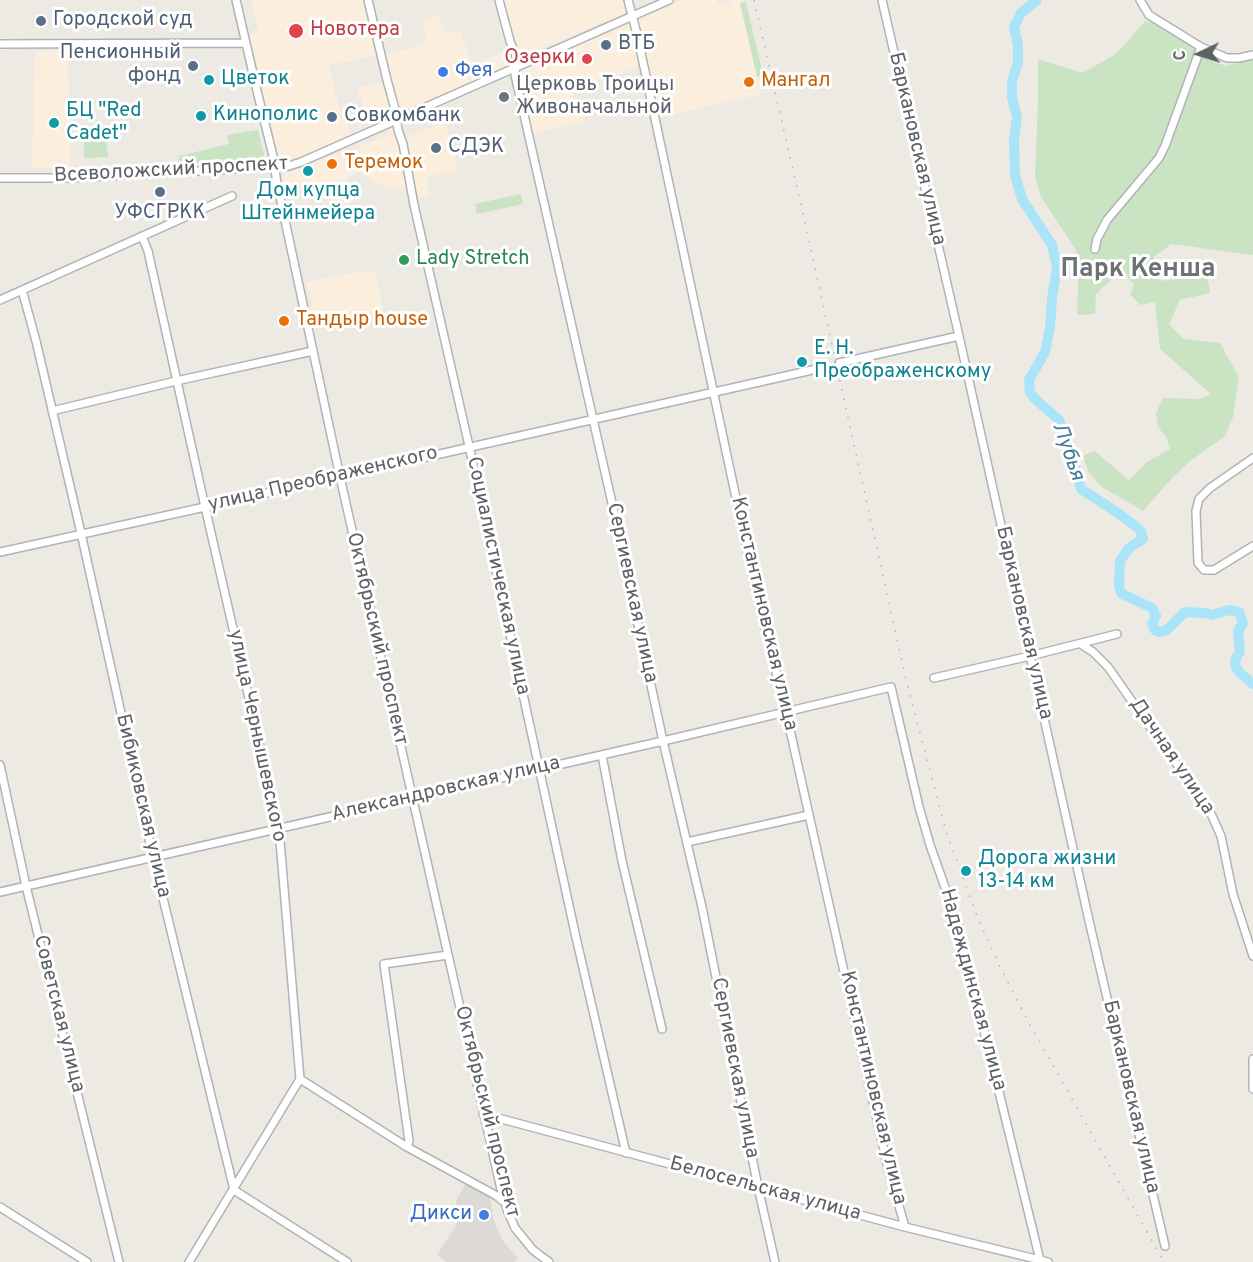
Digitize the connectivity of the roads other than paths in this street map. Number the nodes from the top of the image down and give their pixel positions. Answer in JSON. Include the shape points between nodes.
{"nodes":[{"id":1,"x":236,"y":0,"type":"edge"},
{"id":2,"x":368,"y":0,"type":"edge"},
{"id":3,"x":499,"y":0,"type":"edge"},
{"id":4,"x":628,"y":0,"type":"edge"},
{"id":5,"x":669,"y":0,"type":"edge"},
{"id":6,"x":882,"y":0,"type":"edge"},
{"id":7,"x":1140,"y":0,"type":"edge"},
{"id":8,"x":632,"y":16,"type":"junction"},
{"id":9,"x":246,"y":43,"type":"junction"},
{"id":10,"x":0,"y":44,"type":"edge"},
{"id":11,"x":1201,"y":47,"type":"junction"},
{"id":12,"x":1253,"y":55,"type":"edge"},
{"id":13,"x":515,"y":67,"type":"junction"},
{"id":14,"x":396,"y":120,"type":"junction"},
{"id":15,"x":275,"y":168,"type":"junction"},
{"id":16,"x":0,"y":178,"type":"edge"},
{"id":17,"x":231,"y":196,"type":"dead end"},
{"id":18,"x":142,"y":236,"type":"junction"},
{"id":19,"x":1095,"y":249,"type":"dead end"},
{"id":20,"x":22,"y":290,"type":"junction"},
{"id":21,"x":0,"y":300,"type":"edge"},
{"id":22,"x":959,"y":336,"type":"junction"},
{"id":23,"x":313,"y":351,"type":"junction"},
{"id":24,"x":839,"y":363,"type":"dead end"},
{"id":25,"x":821,"y":368,"type":"dead end"},
{"id":26,"x":176,"y":381,"type":"junction"},
{"id":27,"x":714,"y":393,"type":"junction"},
{"id":28,"x":52,"y":411,"type":"junction"},
{"id":29,"x":594,"y":419,"type":"junction"},
{"id":30,"x":469,"y":447,"type":"junction"},
{"id":31,"x":1253,"y":458,"type":"edge"},
{"id":32,"x":339,"y":477,"type":"junction"},
{"id":33,"x":205,"y":507,"type":"junction"},
{"id":34,"x":81,"y":533,"type":"junction"},
{"id":35,"x":1253,"y":546,"type":"edge"},
{"id":36,"x":0,"y":552,"type":"edge"},
{"id":37,"x":1117,"y":634,"type":"dead end"},
{"id":38,"x":1081,"y":644,"type":"junction"},
{"id":39,"x":1030,"y":656,"type":"junction"},
{"id":40,"x":934,"y":678,"type":"dead end"},
{"id":41,"x":891,"y":687,"type":"joint"},
{"id":42,"x":786,"y":712,"type":"junction"},
{"id":43,"x":663,"y":741,"type":"junction"},
{"id":44,"x":602,"y":754,"type":"junction"},
{"id":45,"x":0,"y":765,"type":"edge"},
{"id":46,"x":539,"y":769,"type":"junction"},
{"id":47,"x":412,"y":798,"type":"junction"},
{"id":48,"x":809,"y":815,"type":"junction"},
{"id":49,"x":279,"y":829,"type":"junction"},
{"id":50,"x":687,"y":842,"type":"junction"},
{"id":51,"x":153,"y":857,"type":"junction"},
{"id":52,"x":26,"y":886,"type":"junction"},
{"id":53,"x":0,"y":892,"type":"edge"},
{"id":54,"x":447,"y":955,"type":"junction"},
{"id":55,"x":1253,"y":956,"type":"edge"},
{"id":56,"x":662,"y":1029,"type":"dead end"},
{"id":57,"x":1253,"y":1061,"type":"edge"},
{"id":58,"x":300,"y":1079,"type":"junction"},
{"id":59,"x":1253,"y":1089,"type":"edge"},
{"id":60,"x":483,"y":1114,"type":"junction"},
{"id":61,"x":407,"y":1147,"type":"junction"},
{"id":62,"x":626,"y":1153,"type":"junction"},
{"id":63,"x":758,"y":1187,"type":"junction"},
{"id":64,"x":234,"y":1190,"type":"junction"},
{"id":65,"x":505,"y":1202,"type":"junction"},
{"id":66,"x":0,"y":1207,"type":"edge"},
{"id":67,"x":905,"y":1227,"type":"junction"},
{"id":68,"x":1165,"y":1246,"type":"dead end"},
{"id":69,"x":1040,"y":1260,"type":"junction"},
{"id":70,"x":87,"y":1262,"type":"edge"},
{"id":71,"x":119,"y":1262,"type":"edge"},
{"id":72,"x":189,"y":1262,"type":"edge"},
{"id":73,"x":347,"y":1262,"type":"edge"},
{"id":74,"x":549,"y":1262,"type":"edge"},
{"id":75,"x":775,"y":1262,"type":"edge"},
{"id":76,"x":1048,"y":1262,"type":"edge"}],
"edges":[{"from":1,"to":9,"type":"street","name":"Октябрьский проспект"},
{"from":2,"to":14,"type":"street","name":"Социалистическая улица"},
{"from":3,"to":13,"type":"street","name":"Сергиевская улица","via":[[516,56]]},
{"from":4,"to":8,"type":"street","name":"Константиновская улица"},
{"from":5,"to":8,"type":"street","name":"Всеволожский проспект"},
{"from":6,"to":22,"type":"street","name":"Баркановская улица"},
{"from":7,"to":11,"type":"street","via":[[1149,15]]},
{"from":8,"to":13,"type":"street","name":"Всеволожский проспект"},
{"from":8,"to":27,"type":"street","name":"Константиновская улица"},
{"from":9,"to":10,"type":"street"},
{"from":9,"to":15,"type":"street","name":"Октябрьский проспект"},
{"from":11,"to":12,"type":"street","via":[[1227,58]]},
{"from":11,"to":19,"type":"street","via":[[1159,158],[1107,220]]},
{"from":13,"to":14,"type":"street","name":"Всеволожский проспект"},
{"from":13,"to":29,"type":"street","name":"Сергиевская улица"},
{"from":14,"to":15,"type":"street","name":"Всеволожский проспект","via":[[301,162]]},
{"from":14,"to":30,"type":"street","name":"Социалистическая улица"},
{"from":15,"to":16,"type":"street","name":"Всеволожский проспект"},
{"from":15,"to":23,"type":"street","name":"Октябрьский проспект"},
{"from":17,"to":18,"type":"street"},
{"from":18,"to":20,"type":"street"},
{"from":18,"to":26,"type":"street","name":"улица Чернышевского"},
{"from":20,"to":21,"type":"street"},
{"from":20,"to":28,"type":"street","name":"Бибиковская улица"},
{"from":22,"to":24,"type":"street"},
{"from":22,"to":39,"type":"street","name":"Баркановская улица"},
{"from":23,"to":26,"type":"street"},
{"from":23,"to":32,"type":"street","name":"Октябрьский проспект"},
{"from":25,"to":27,"type":"street","name":"улица Преображенского"},
{"from":26,"to":28,"type":"street"},
{"from":26,"to":33,"type":"street","name":"улица Чернышевского"},
{"from":27,"to":29,"type":"street","name":"улица Преображенского"},
{"from":27,"to":42,"type":"street","name":"Константиновская улица"},
{"from":28,"to":34,"type":"street","name":"Бибиковская улица"},
{"from":29,"to":30,"type":"street","name":"улица Преображенского"},
{"from":29,"to":43,"type":"street","name":"Сергиевская улица"},
{"from":30,"to":32,"type":"street","name":"улица Преображенского"},
{"from":30,"to":46,"type":"street","name":"Социалистическая улица"},
{"from":31,"to":35,"type":"street","via":[[1199,499],[1199,567],[1210,571]]},
{"from":32,"to":33,"type":"street","name":"улица Преображенского"},
{"from":32,"to":47,"type":"street","name":"Октябрьский проспект"},
{"from":33,"to":34,"type":"street","name":"улица Преображенского"},
{"from":33,"to":49,"type":"street","name":"улица Чернышевского"},
{"from":34,"to":36,"type":"street","name":"улица Преображенского"},
{"from":34,"to":51,"type":"street","name":"Бибиковская улица"},
{"from":37,"to":38,"type":"street"},
{"from":38,"to":39,"type":"street"},
{"from":38,"to":55,"type":"street","name":"Дачная улица","via":[[1108,667],[1212,816],[1221,836],[1233,894]]},
{"from":39,"to":40,"type":"street"},
{"from":39,"to":68,"type":"street","name":"Баркановская улица"},
{"from":41,"to":42,"type":"street","name":"Александровская улица"},
{"from":41,"to":69,"type":"street","name":"Надеждинская улица","via":[[930,845],[958,924]]},
{"from":42,"to":43,"type":"street","name":"Александровская улица"},
{"from":42,"to":48,"type":"street","name":"Константиновская улица"},
{"from":43,"to":44,"type":"street","name":"Александровская улица"},
{"from":43,"to":50,"type":"street","name":"Сергиевская улица"},
{"from":44,"to":46,"type":"street","name":"Александровская улица"},
{"from":44,"to":56,"type":"street","via":[[622,861]]},
{"from":45,"to":52,"type":"street","name":"Советская улица"},
{"from":46,"to":47,"type":"street","name":"Александровская улица"},
{"from":46,"to":62,"type":"street","name":"Социалистическая улица"},
{"from":47,"to":49,"type":"street","name":"Александровская улица"},
{"from":47,"to":54,"type":"street","name":"Октябрьский проспект"},
{"from":48,"to":50,"type":"street"},
{"from":48,"to":67,"type":"street","name":"Константиновская улица","via":[[887,1164]]},
{"from":49,"to":51,"type":"street","name":"Александровская улица"},
{"from":49,"to":58,"type":"street","name":"улица Чернышевского"},
{"from":50,"to":63,"type":"street","name":"Сергиевская улица"},
{"from":51,"to":52,"type":"street","name":"Александровская улица"},
{"from":51,"to":64,"type":"street","name":"Бибиковская улица"},
{"from":52,"to":53,"type":"street","name":"Александровская улица"},
{"from":52,"to":71,"type":"street","name":"Советская улица"},
{"from":54,"to":60,"type":"street","name":"Октябрьский проспект"},
{"from":54,"to":61,"type":"street","via":[[384,964]]},
{"from":57,"to":59,"type":"street"},
{"from":58,"to":61,"type":"street"},
{"from":58,"to":64,"type":"street"},
{"from":60,"to":62,"type":"street","name":"Белосельская улица"},
{"from":60,"to":65,"type":"street","name":"Октябрьский проспект"},
{"from":61,"to":65,"type":"street"},
{"from":62,"to":63,"type":"street","name":"Белосельская улица"},
{"from":63,"to":67,"type":"street","name":"Белосельская улица"},
{"from":63,"to":75,"type":"street","name":"Сергиевская улица"},
{"from":64,"to":72,"type":"street"},
{"from":64,"to":73,"type":"street"},
{"from":65,"to":74,"type":"street","name":"Октябрьский проспект","via":[[525,1241]]},
{"from":66,"to":70,"type":"street"},
{"from":67,"to":69,"type":"street","name":"Белосельская улица"},
{"from":69,"to":76,"type":"street","name":"Белосельская улица"}]}
